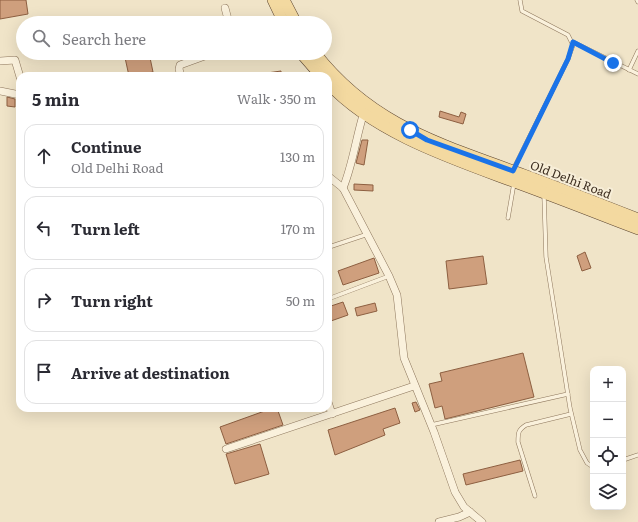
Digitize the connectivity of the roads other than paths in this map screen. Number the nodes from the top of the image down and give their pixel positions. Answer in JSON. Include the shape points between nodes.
{"nodes":[{"id":1,"x":274,"y":0,"type":"edge"},
{"id":2,"x":284,"y":0,"type":"edge"},
{"id":3,"x":520,"y":0,"type":"edge"},
{"id":4,"x":225,"y":8,"type":"dead end"},
{"id":5,"x":227,"y":16,"type":"edge"},
{"id":6,"x":281,"y":16,"type":"edge"},
{"id":7,"x":292,"y":16,"type":"edge"},
{"id":8,"x":573,"y":42,"type":"junction"},
{"id":9,"x":638,"y":51,"type":"edge"},
{"id":10,"x":194,"y":60,"type":"edge"},
{"id":11,"x":307,"y":60,"type":"edge"},
{"id":12,"x":321,"y":60,"type":"edge"},
{"id":13,"x":0,"y":61,"type":"edge"},
{"id":14,"x":629,"y":70,"type":"junction"},
{"id":15,"x":19,"y":72,"type":"edge"},
{"id":16,"x":181,"y":72,"type":"edge"},
{"id":17,"x":318,"y":72,"type":"edge"},
{"id":18,"x":638,"y":74,"type":"edge"},
{"id":19,"x":332,"y":86,"type":"edge"},
{"id":20,"x":0,"y":92,"type":"edge"},
{"id":21,"x":16,"y":94,"type":"edge"},
{"id":22,"x":364,"y":112,"type":"junction"},
{"id":23,"x":514,"y":176,"type":"junction"},
{"id":24,"x":332,"y":179,"type":"edge"},
{"id":25,"x":343,"y":188,"type":"junction"},
{"id":26,"x":544,"y":193,"type":"junction"},
{"id":27,"x":508,"y":218,"type":"dead end"},
{"id":28,"x":638,"y":218,"type":"edge"},
{"id":29,"x":638,"y":228,"type":"edge"},
{"id":30,"x":368,"y":234,"type":"junction"},
{"id":31,"x":332,"y":246,"type":"edge"},
{"id":32,"x":389,"y":276,"type":"junction"},
{"id":33,"x":332,"y":297,"type":"edge"},
{"id":34,"x":414,"y":386,"type":"junction"},
{"id":35,"x":568,"y":394,"type":"junction"},
{"id":36,"x":332,"y":414,"type":"joint"},
{"id":37,"x":571,"y":414,"type":"junction"},
{"id":38,"x":431,"y":425,"type":"junction"},
{"id":39,"x":226,"y":449,"type":"dead end"},
{"id":40,"x":638,"y":455,"type":"edge"},
{"id":41,"x":626,"y":459,"type":"edge"},
{"id":42,"x":590,"y":465,"type":"edge"},
{"id":43,"x":535,"y":496,"type":"dead end"},
{"id":44,"x":470,"y":512,"type":"junction"},
{"id":45,"x":439,"y":522,"type":"edge"},
{"id":46,"x":482,"y":522,"type":"edge"}],
"edges":[{"from":1,"to":6,"type":"main road"},
{"from":2,"to":7,"type":"main road"},
{"from":3,"to":8,"type":"lane","via":[[526,14],[568,35]]},
{"from":4,"to":5,"type":"street"},
{"from":8,"to":14,"type":"lane"},
{"from":8,"to":23,"type":"lane","via":[[568,59]]},
{"from":9,"to":14,"type":"lane"},
{"from":10,"to":16,"type":"street","via":[[180,65]]},
{"from":11,"to":17,"type":"main road"},
{"from":12,"to":23,"type":"main road","name":"Old Delhi Road","via":[[343,84],[393,122],[427,140]]},
{"from":13,"to":15,"type":"street","via":[[15,60]]},
{"from":14,"to":18,"type":"lane"},
{"from":19,"to":22,"type":"main road","name":"Old Delhi Road"},
{"from":20,"to":21,"type":"street"},
{"from":22,"to":23,"type":"main road","name":"Old Delhi Road","via":[[386,128],[429,148]]},
{"from":22,"to":25,"type":"street","via":[[349,174]]},
{"from":23,"to":26,"type":"main road","name":"Old Delhi Road"},
{"from":23,"to":27,"type":"lane"},
{"from":23,"to":28,"type":"main road","name":"Old Delhi Road"},
{"from":24,"to":25,"type":"street"},
{"from":25,"to":30,"type":"street"},
{"from":26,"to":29,"type":"main road","name":"Old Delhi Road"},
{"from":26,"to":35,"type":"lane","via":[[546,257]]},
{"from":30,"to":31,"type":"lane"},
{"from":30,"to":32,"type":"street"},
{"from":32,"to":33,"type":"lane"},
{"from":32,"to":34,"type":"street","via":[[397,295],[404,358]]},
{"from":34,"to":36,"type":"street"},
{"from":34,"to":38,"type":"street"},
{"from":35,"to":37,"type":"lane"},
{"from":35,"to":38,"type":"lane"},
{"from":36,"to":39,"type":"street"},
{"from":37,"to":42,"type":"lane","via":[[580,450]]},
{"from":37,"to":43,"type":"lane","via":[[520,428],[518,442]]},
{"from":38,"to":44,"type":"street","via":[[454,492]]},
{"from":40,"to":41,"type":"lane"},
{"from":44,"to":45,"type":"street"},
{"from":44,"to":46,"type":"street"}]}
